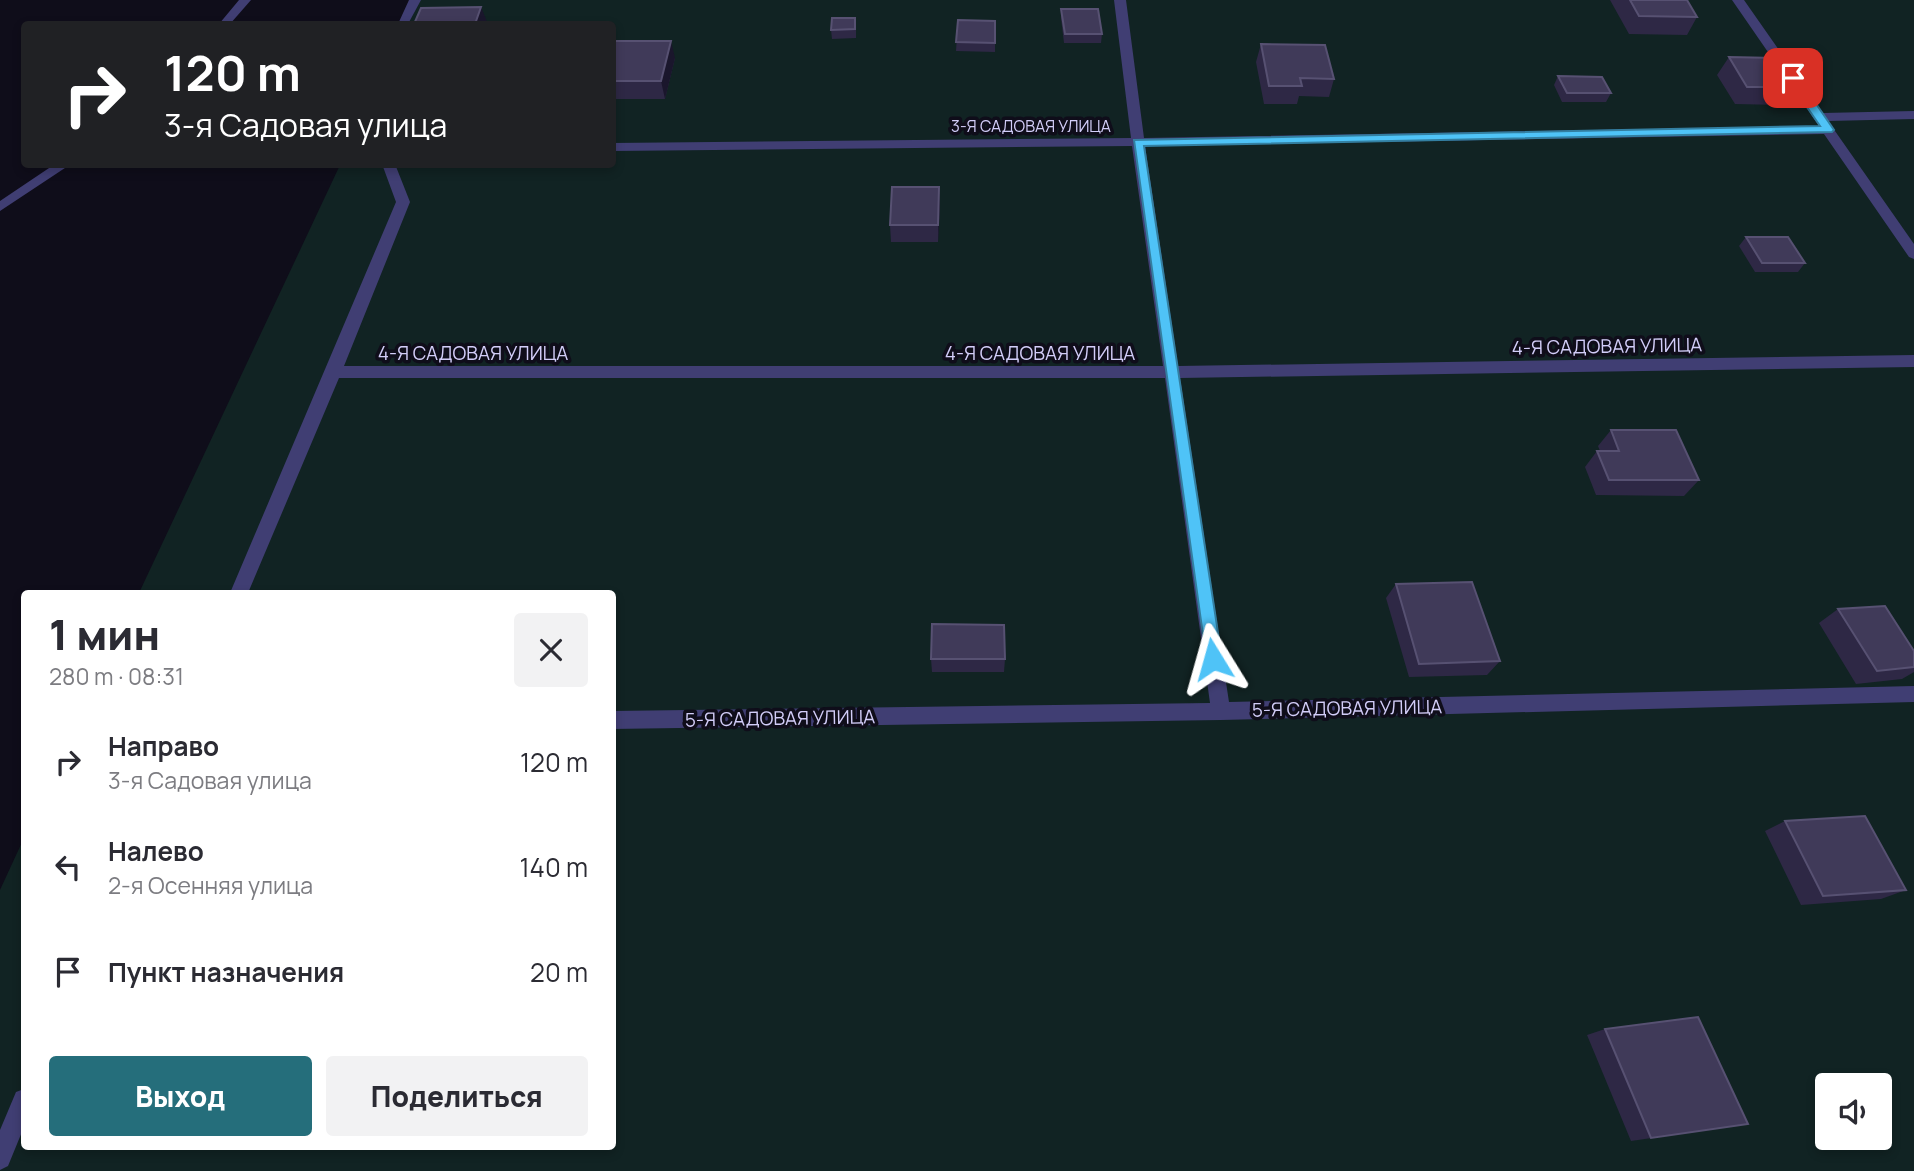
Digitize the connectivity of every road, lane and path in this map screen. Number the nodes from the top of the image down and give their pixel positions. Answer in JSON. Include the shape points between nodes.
{"nodes":[{"id":1,"x":245,"y":0,"type":"edge"},
{"id":2,"x":415,"y":0,"type":"edge"},
{"id":3,"x":1119,"y":0,"type":"edge"},
{"id":4,"x":1738,"y":0,"type":"edge"},
{"id":5,"x":227,"y":21,"type":"edge"},
{"id":6,"x":404,"y":21,"type":"edge"},
{"id":7,"x":1914,"y":115,"type":"edge"},
{"id":8,"x":1824,"y":123,"type":"junction"},
{"id":9,"x":1138,"y":142,"type":"junction"},
{"id":10,"x":616,"y":146,"type":"edge"},
{"id":11,"x":59,"y":168,"type":"edge"},
{"id":12,"x":390,"y":168,"type":"edge"},
{"id":13,"x":0,"y":207,"type":"edge"},
{"id":14,"x":1914,"y":254,"type":"edge"},
{"id":15,"x":1914,"y":361,"type":"edge"},
{"id":16,"x":334,"y":372,"type":"junction"},
{"id":17,"x":1171,"y":372,"type":"junction"},
{"id":18,"x":240,"y":590,"type":"edge"},
{"id":19,"x":1914,"y":694,"type":"edge"},
{"id":20,"x":1221,"y":711,"type":"junction"},
{"id":21,"x":616,"y":720,"type":"edge"},
{"id":22,"x":21,"y":1107,"type":"edge"},
{"id":23,"x":0,"y":1158,"type":"edge"}],
"edges":[{"from":1,"to":5,"type":"street"},
{"from":2,"to":6,"type":"street"},
{"from":3,"to":9,"type":"street"},
{"from":4,"to":8,"type":"street"},
{"from":7,"to":8,"type":"street","name":"3-Я САДОВАЯ УЛИЦА"},
{"from":8,"to":9,"type":"street","name":"3-Я САДОВАЯ УЛИЦА"},
{"from":8,"to":14,"type":"street"},
{"from":9,"to":10,"type":"street","name":"3-Я САДОВАЯ УЛИЦА"},
{"from":9,"to":17,"type":"street"},
{"from":11,"to":13,"type":"street"},
{"from":12,"to":16,"type":"street","via":[[403,202]]},
{"from":15,"to":17,"type":"street","name":"4-Я САДОВАЯ УЛИЦА"},
{"from":16,"to":17,"type":"street","name":"4-Я САДОВАЯ УЛИЦА"},
{"from":16,"to":18,"type":"street"},
{"from":17,"to":20,"type":"street"},
{"from":19,"to":20,"type":"street","name":"5-Я САДОВАЯ УЛИЦА"},
{"from":20,"to":21,"type":"street","name":"5-Я САДОВАЯ УЛИЦА"},
{"from":22,"to":23,"type":"street"}]}
